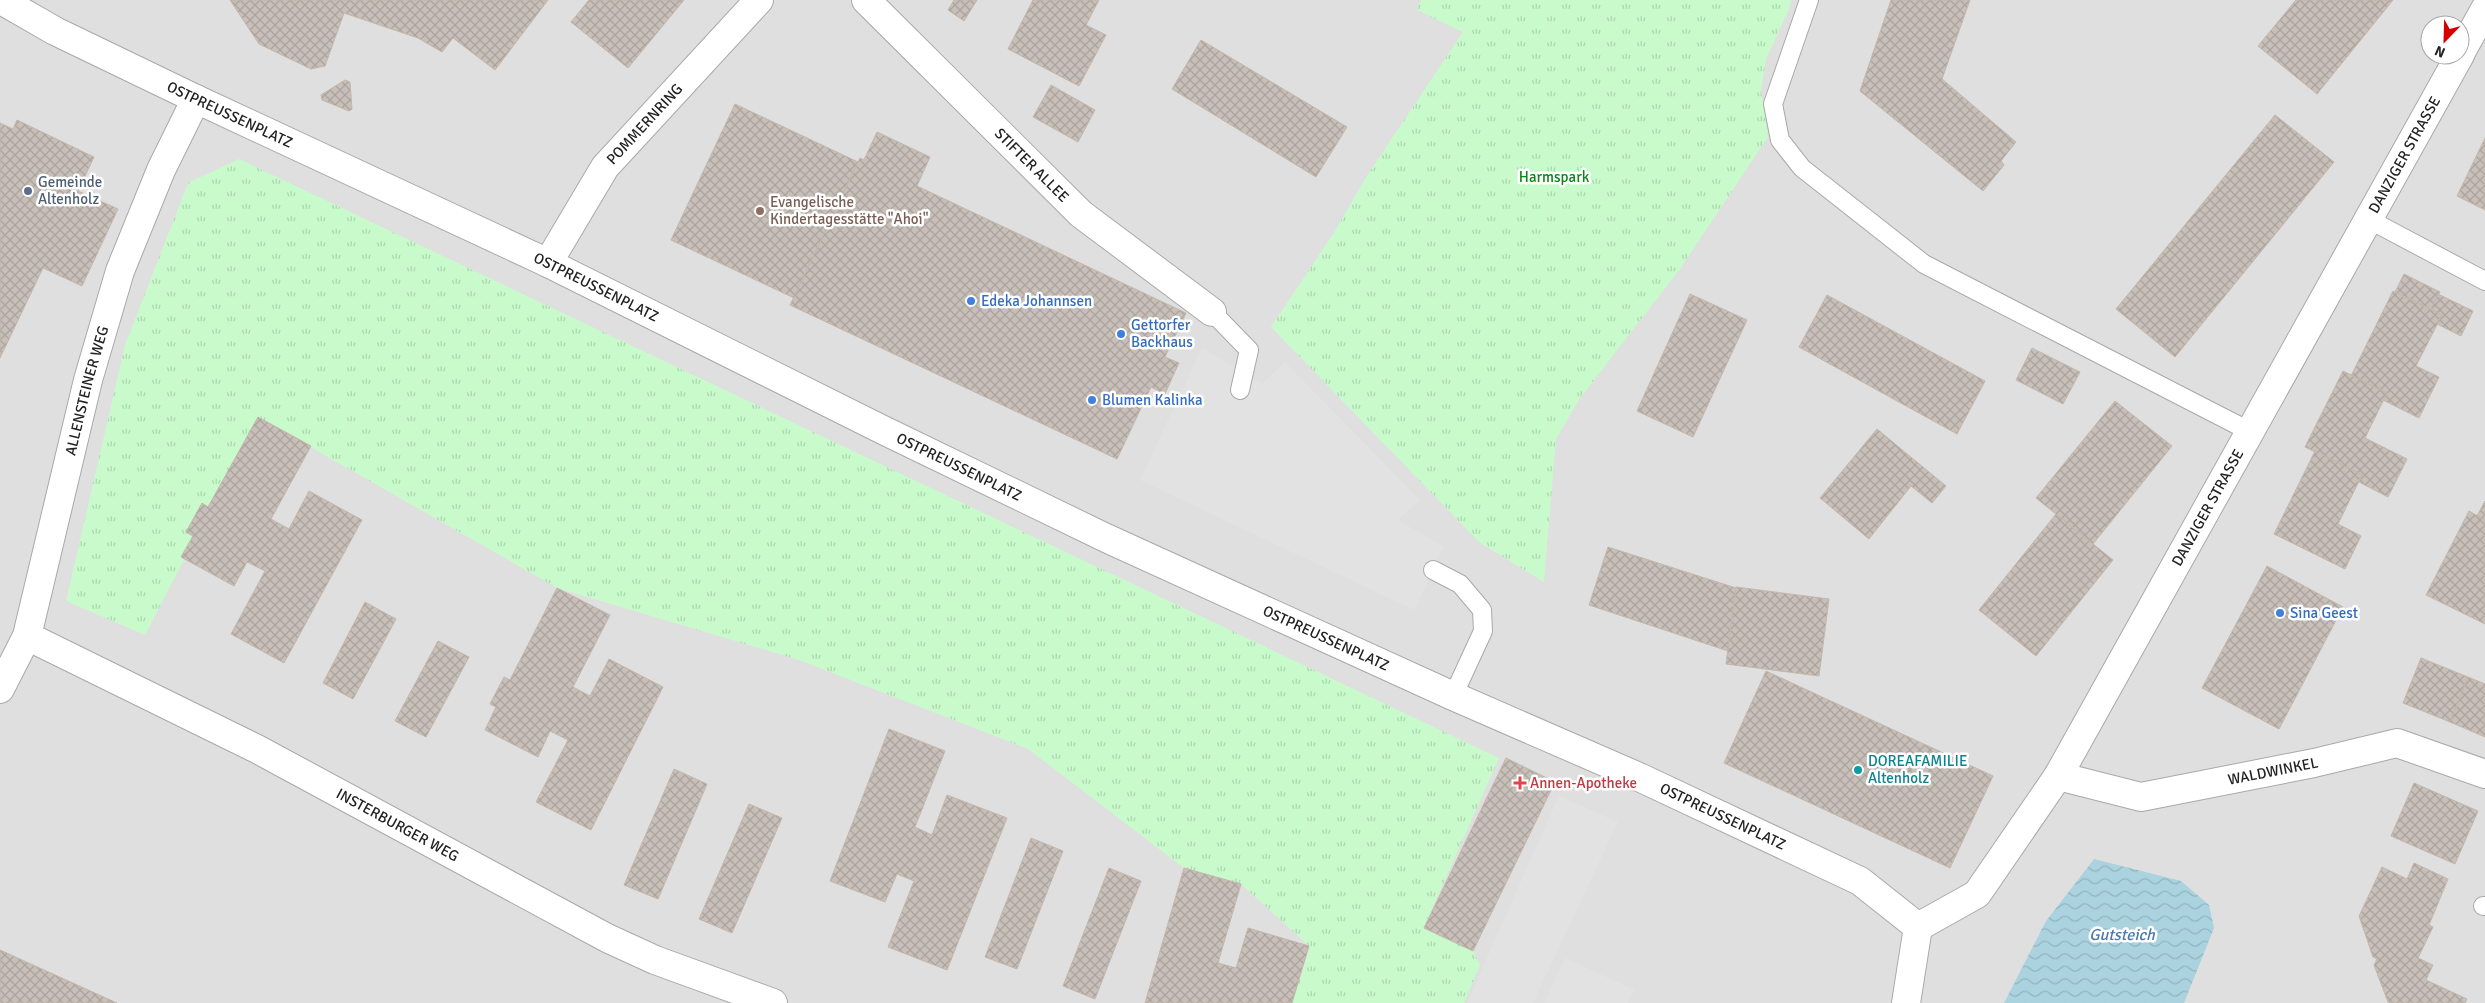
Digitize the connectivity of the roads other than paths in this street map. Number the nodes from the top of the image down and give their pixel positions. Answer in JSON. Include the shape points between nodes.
{"nodes":[{"id":1,"x":1,"y":0,"type":"edge"},
{"id":2,"x":759,"y":0,"type":"edge"},
{"id":3,"x":866,"y":0,"type":"edge"},
{"id":4,"x":1809,"y":0,"type":"edge"},
{"id":5,"x":2485,"y":9,"type":"edge"},
{"id":6,"x":2470,"y":37,"type":"edge"},
{"id":7,"x":2454,"y":65,"type":"edge"},
{"id":8,"x":196,"y":99,"type":"junction"},
{"id":9,"x":2368,"y":219,"type":"junction"},
{"id":10,"x":548,"y":263,"type":"junction"},
{"id":11,"x":2485,"y":281,"type":"edge"},
{"id":12,"x":1212,"y":312,"type":"joint"},
{"id":13,"x":1240,"y":390,"type":"dead end"},
{"id":14,"x":2249,"y":431,"type":"junction"},
{"id":15,"x":1433,"y":570,"type":"dead end"},
{"id":16,"x":27,"y":636,"type":"junction"},
{"id":17,"x":0,"y":689,"type":"edge"},
{"id":18,"x":1453,"y":696,"type":"junction"},
{"id":19,"x":2485,"y":774,"type":"edge"},
{"id":20,"x":2058,"y":776,"type":"junction"},
{"id":21,"x":1918,"y":927,"type":"junction"},
{"id":22,"x":773,"y":1003,"type":"edge"},
{"id":23,"x":1906,"y":1003,"type":"edge"}],
"edges":[{"from":1,"to":8,"type":"street","name":"OSTPREUSSENPLATZ","via":[[55,31]]},
{"from":2,"to":10,"type":"street","name":"POMMERNRING","via":[[605,167]]},
{"from":3,"to":12,"type":"street","name":"STIFTER ALLEE","via":[[1081,214]]},
{"from":4,"to":14,"type":"lane","via":[[1773,104],[1780,140],[1802,168],[1924,264]]},
{"from":5,"to":6,"type":"street","name":"DANZIGER STRASSE"},
{"from":7,"to":9,"type":"street","name":"DANZIGER STRASSE"},
{"from":8,"to":10,"type":"street","name":"OSTPREUSSENPLATZ"},
{"from":8,"to":16,"type":"street","name":"ALLENSTEINER WEG","via":[[161,170],[120,271],[88,380]]},
{"from":9,"to":11,"type":"lane"},
{"from":9,"to":14,"type":"street","name":"DANZIGER STRASSE"},
{"from":10,"to":18,"type":"street","name":"OSTPREUSSENPLATZ","via":[[1097,534]]},
{"from":12,"to":13,"type":"lane","via":[[1249,350]]},
{"from":14,"to":20,"type":"street","name":"DANZIGER STRASSE"},
{"from":15,"to":18,"type":"lane","via":[[1460,584],[1482,610],[1483,631]]},
{"from":16,"to":17,"type":"street","name":"ALLENSTEINER WEG"},
{"from":16,"to":22,"type":"street","name":"INSTERBURGER WEG","via":[[257,748],[606,938],[655,960]]},
{"from":18,"to":21,"type":"street","name":"OSTPREUSSENPLATZ","via":[[1639,777],[1860,881]]},
{"from":19,"to":20,"type":"street","name":"WALDWINKEL","via":[[2397,743],[2141,797]]},
{"from":20,"to":21,"type":"street","name":"DANZIGER STRASSE","via":[[1978,894]]},
{"from":21,"to":23,"type":"street"}]}
